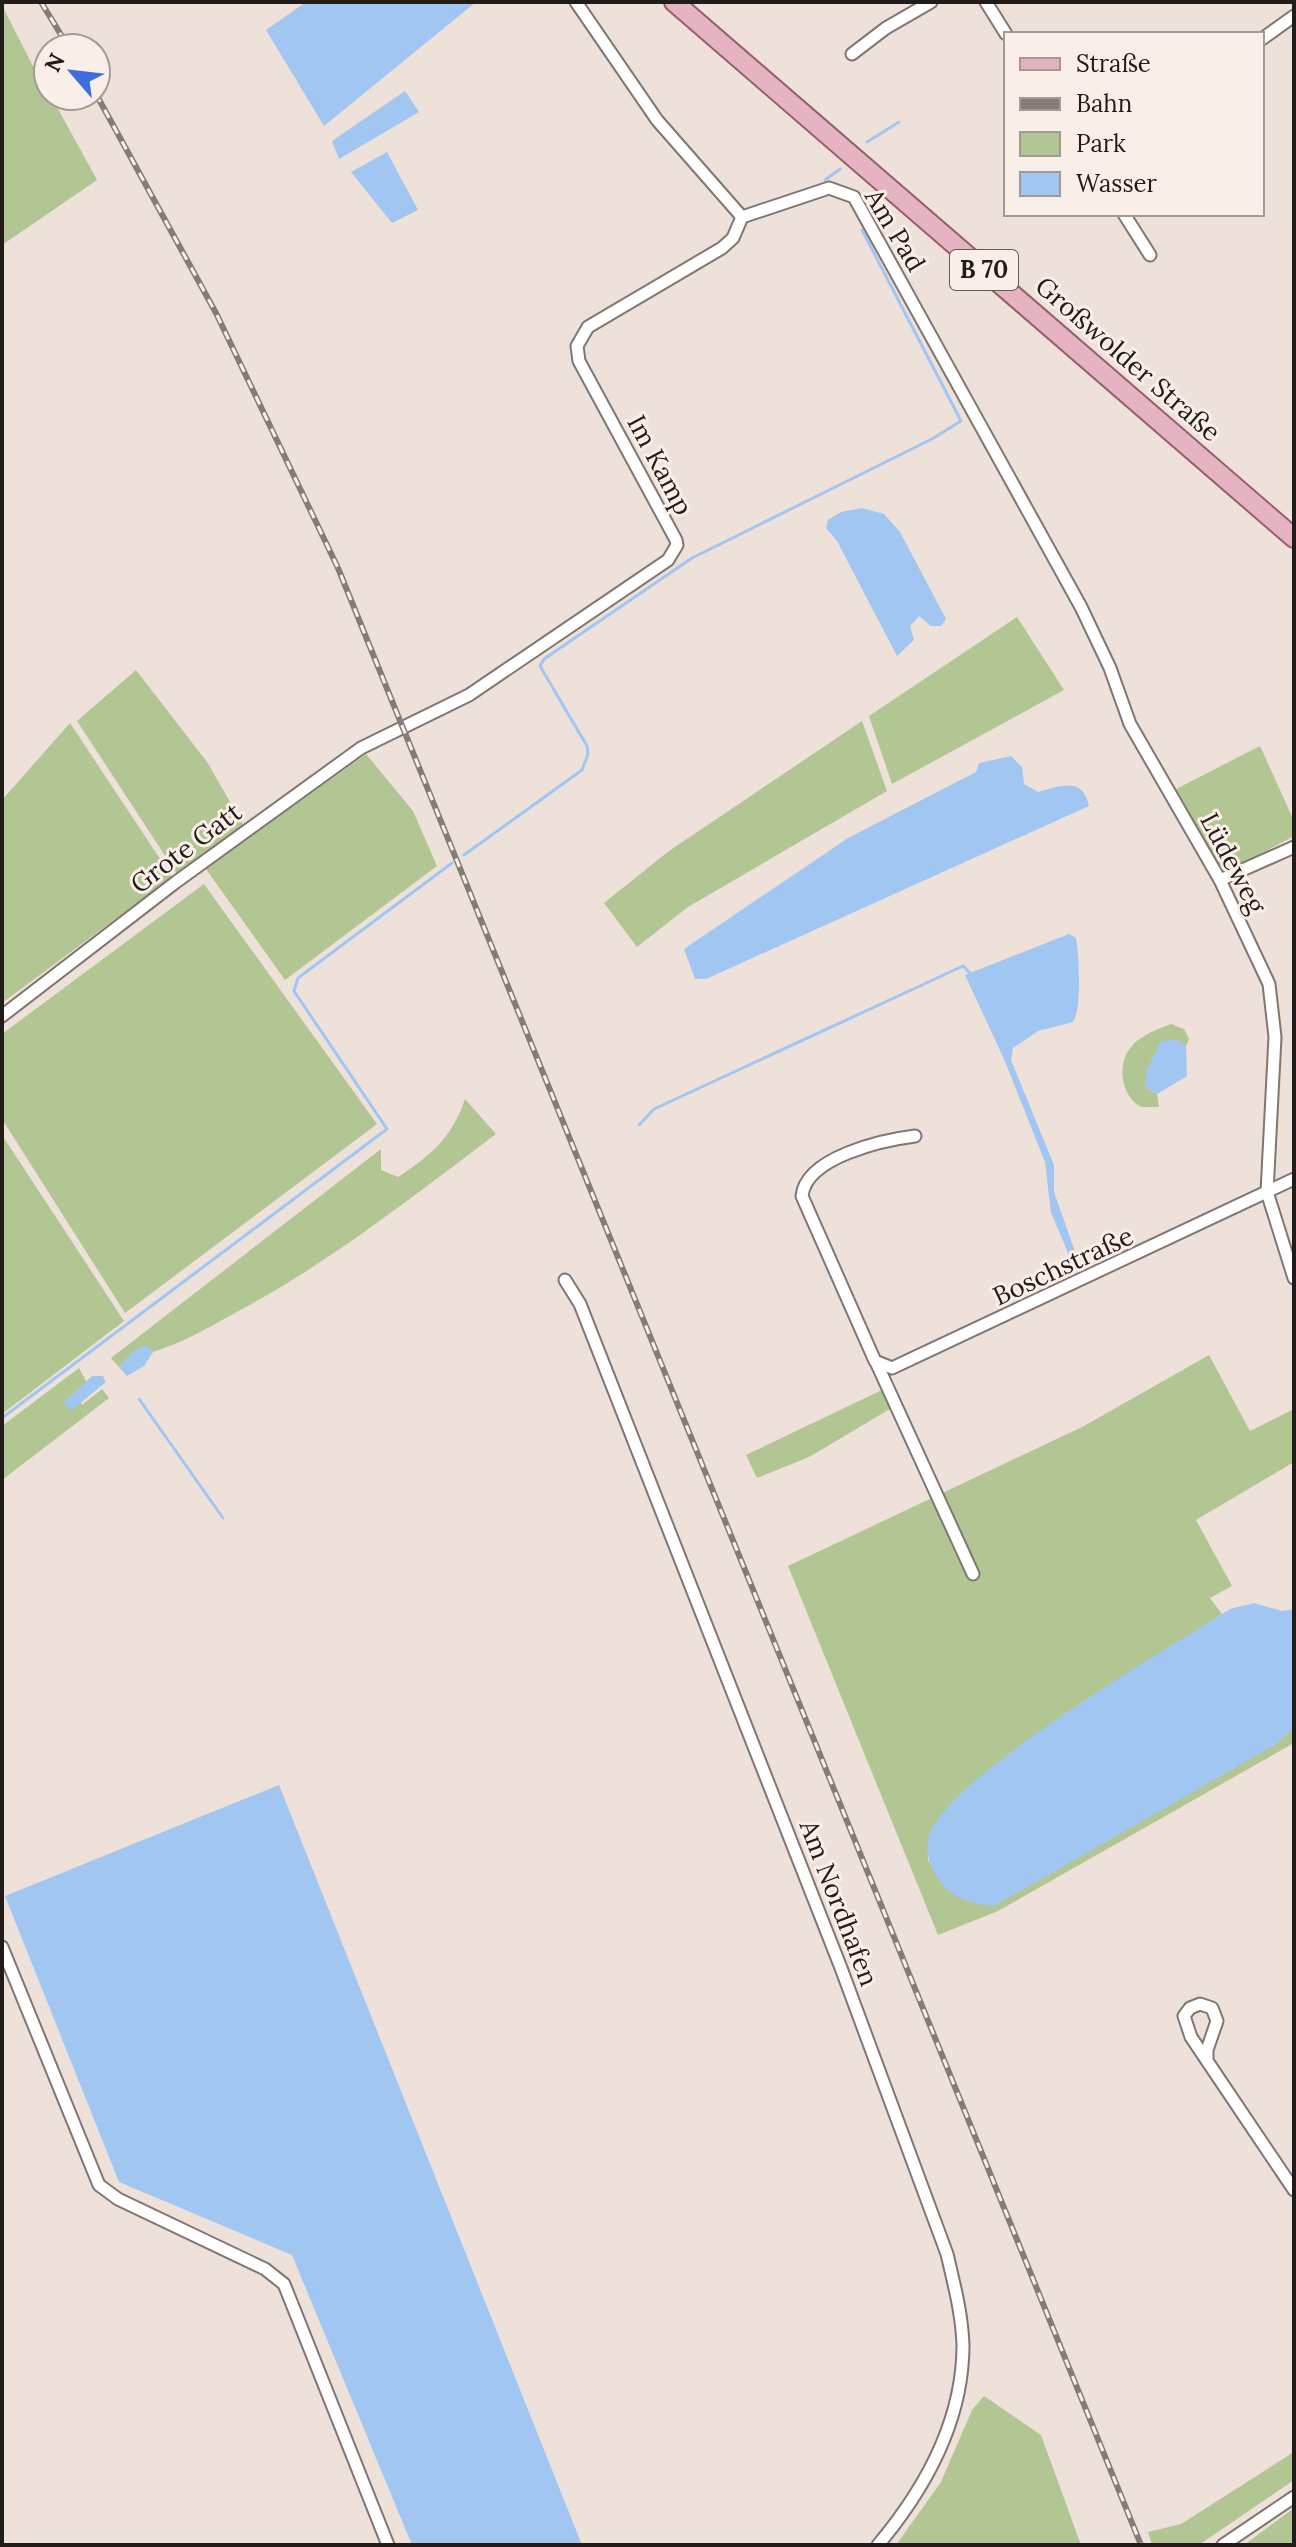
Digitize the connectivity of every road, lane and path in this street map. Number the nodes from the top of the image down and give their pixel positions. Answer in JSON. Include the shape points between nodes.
{"nodes":[{"id":1,"x":576,"y":2,"type":"edge"},
{"id":2,"x":674,"y":2,"type":"edge"},
{"id":3,"x":931,"y":2,"type":"edge"},
{"id":4,"x":986,"y":2,"type":"edge"},
{"id":5,"x":1294,"y":16,"type":"edge"},
{"id":6,"x":1005,"y":32,"type":"edge"},
{"id":7,"x":1264,"y":38,"type":"edge"},
{"id":8,"x":852,"y":54,"type":"dead end"},
{"id":9,"x":1125,"y":216,"type":"edge"},
{"id":10,"x":742,"y":217,"type":"junction"},
{"id":11,"x":1150,"y":255,"type":"dead end"},
{"id":12,"x":1294,"y":538,"type":"edge"},
{"id":13,"x":1110,"y":668,"type":"joint"},
{"id":14,"x":404,"y":726,"type":"joint"},
{"id":15,"x":1294,"y":847,"type":"edge"},
{"id":16,"x":1220,"y":880,"type":"junction"},
{"id":17,"x":2,"y":1016,"type":"edge"},
{"id":18,"x":915,"y":1136,"type":"dead end"},
{"id":19,"x":1294,"y":1179,"type":"edge"},
{"id":20,"x":1267,"y":1192,"type":"junction"},
{"id":21,"x":1294,"y":1278,"type":"edge"},
{"id":22,"x":565,"y":1280,"type":"dead end"},
{"id":23,"x":875,"y":1361,"type":"junction"},
{"id":24,"x":973,"y":1574,"type":"dead end"},
{"id":25,"x":2,"y":1947,"type":"edge"},
{"id":26,"x":1207,"y":2060,"type":"junction"},
{"id":27,"x":1294,"y":2190,"type":"edge"},
{"id":28,"x":1294,"y":2497,"type":"edge"},
{"id":29,"x":388,"y":2545,"type":"edge"},
{"id":30,"x":878,"y":2545,"type":"edge"},
{"id":31,"x":1223,"y":2545,"type":"edge"}],
"edges":[{"from":1,"to":10,"type":"street","via":[[657,120]]},
{"from":2,"to":12,"type":"main road","name":"Großwolder Straße","number":"B 70"},
{"from":3,"to":8,"type":"street"},
{"from":4,"to":6,"type":"street"},
{"from":5,"to":7,"type":"street"},
{"from":9,"to":11,"type":"street"},
{"from":10,"to":13,"type":"street","name":"Am Pad","via":[[829,188],[854,197],[1066,578]]},
{"from":10,"to":14,"type":"street","name":"Im Kamp","via":[[722,248],[588,327],[577,346],[579,361],[676,540],[674,553],[469,695]]},
{"from":13,"to":16,"type":"street","name":"Lüdeweg","via":[[1130,724]]},
{"from":14,"to":17,"type":"street","name":"Grote Gatt","via":[[361,748],[280,805]]},
{"from":15,"to":16,"type":"street"},
{"from":16,"to":20,"type":"street","name":"Lüdeweg","via":[[1272,1000]]},
{"from":18,"to":23,"type":"street","via":[[882,1140],[818,1168],[803,1187],[802,1196]]},
{"from":19,"to":20,"type":"street","name":"Boschstraße"},
{"from":20,"to":21,"type":"street","name":"Lüdeweg"},
{"from":20,"to":23,"type":"street","name":"Boschstraße","via":[[892,1368]]},
{"from":22,"to":30,"type":"street","name":"Am Nordhafen","via":[[580,1304],[812,1894],[947,2254],[960,2310],[959,2383],[945,2437],[927,2476]]},
{"from":23,"to":24,"type":"street"},
{"from":25,"to":29,"type":"street","via":[[99,2185],[265,2269],[284,2284]]},
{"from":26,"to":26,"type":"street","via":[[1217,2021],[1212,2008],[1200,2004],[1184,2016]]},
{"from":26,"to":27,"type":"street"},
{"from":28,"to":31,"type":"street"}]}
